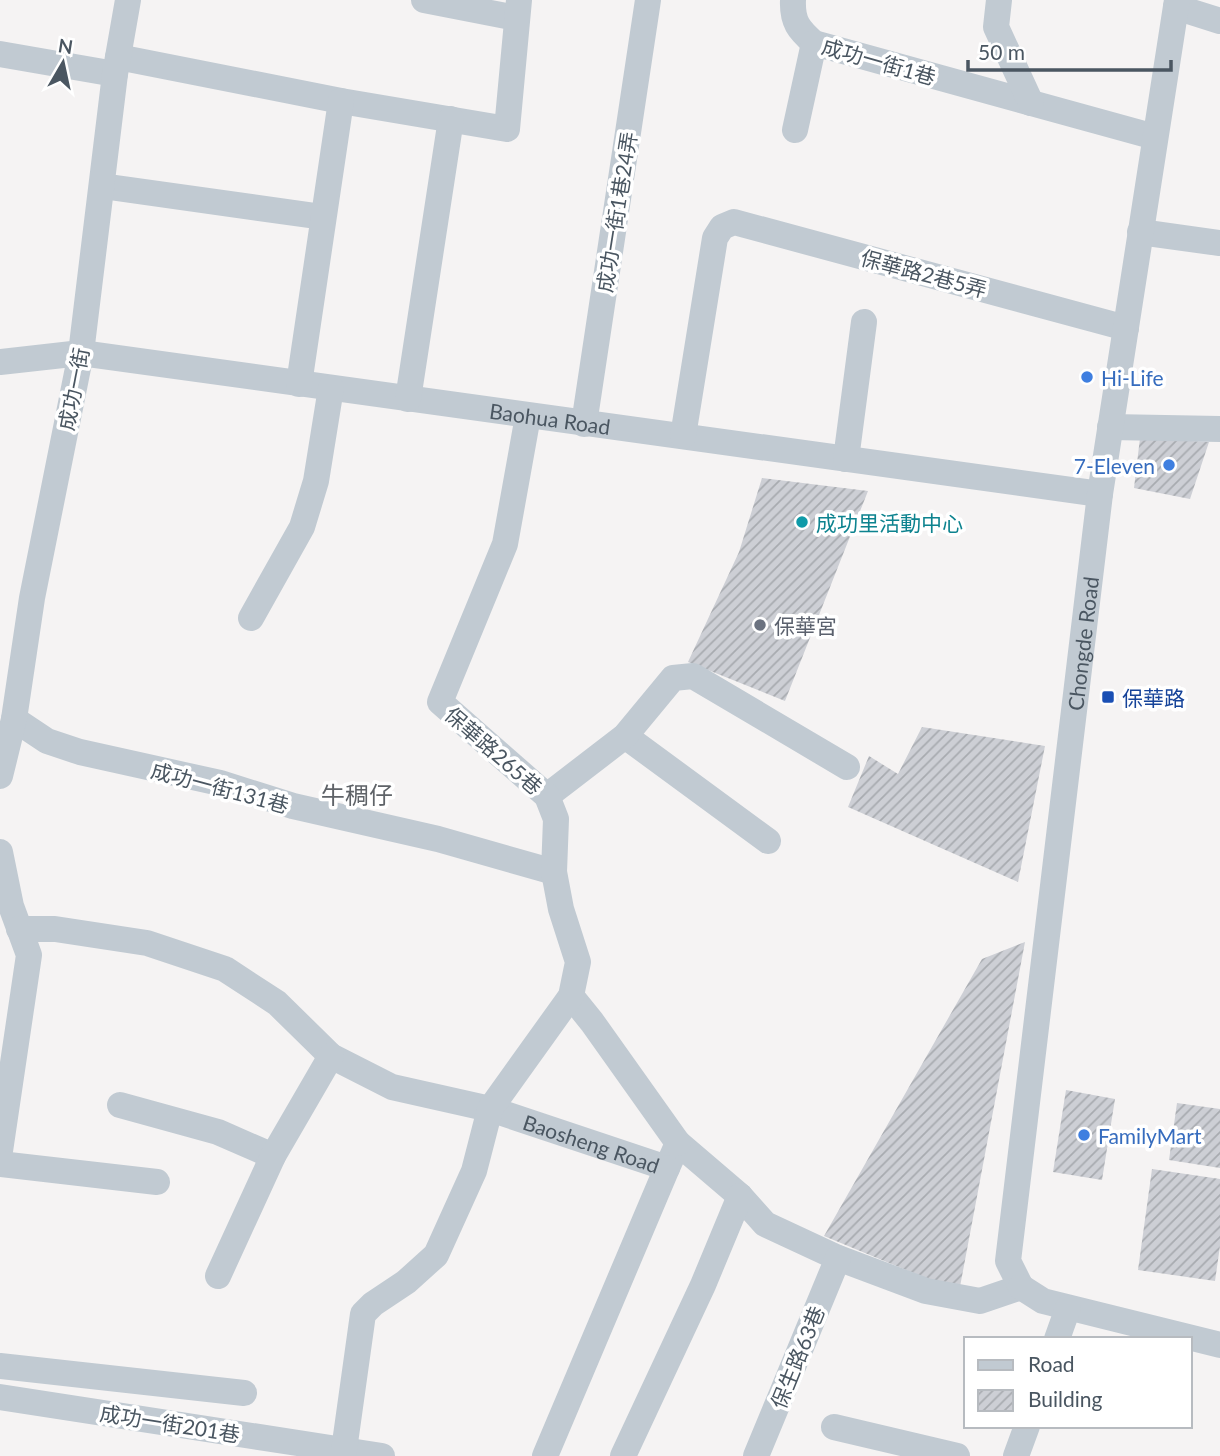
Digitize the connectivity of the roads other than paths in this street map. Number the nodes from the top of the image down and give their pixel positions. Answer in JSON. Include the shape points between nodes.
{"nodes":[{"id":1,"x":128,"y":0,"type":"edge"},
{"id":2,"x":424,"y":0,"type":"edge"},
{"id":3,"x":649,"y":0,"type":"edge"},
{"id":4,"x":793,"y":0,"type":"edge"},
{"id":5,"x":999,"y":0,"type":"edge"},
{"id":6,"x":1176,"y":3,"type":"edge"},
{"id":7,"x":518,"y":9,"type":"edge"},
{"id":8,"x":1220,"y":22,"type":"edge"},
{"id":9,"x":814,"y":43,"type":"junction"},
{"id":10,"x":0,"y":54,"type":"edge"},
{"id":11,"x":116,"y":66,"type":"junction"},
{"id":12,"x":341,"y":101,"type":"junction"},
{"id":13,"x":1031,"y":103,"type":"junction"},
{"id":14,"x":451,"y":119,"type":"junction"},
{"id":15,"x":795,"y":130,"type":"dead end"},
{"id":16,"x":1155,"y":137,"type":"junction"},
{"id":17,"x":102,"y":186,"type":"junction"},
{"id":18,"x":323,"y":217,"type":"junction"},
{"id":19,"x":1140,"y":232,"type":"junction"},
{"id":20,"x":1220,"y":243,"type":"edge"},
{"id":21,"x":864,"y":322,"type":"dead end"},
{"id":22,"x":1126,"y":328,"type":"junction"},
{"id":23,"x":81,"y":353,"type":"junction"},
{"id":24,"x":0,"y":362,"type":"edge"},
{"id":25,"x":299,"y":384,"type":"junction"},
{"id":26,"x":331,"y":388,"type":"junction"},
{"id":27,"x":408,"y":398,"type":"junction"},
{"id":28,"x":528,"y":416,"type":"junction"},
{"id":29,"x":584,"y":424,"type":"junction"},
{"id":30,"x":1110,"y":427,"type":"junction"},
{"id":31,"x":1220,"y":429,"type":"edge"},
{"id":32,"x":683,"y":436,"type":"junction"},
{"id":33,"x":846,"y":459,"type":"junction"},
{"id":34,"x":1100,"y":494,"type":"junction"},
{"id":35,"x":251,"y":618,"type":"dead end"},
{"id":36,"x":14,"y":719,"type":"junction"},
{"id":37,"x":625,"y":736,"type":"junction"},
{"id":38,"x":847,"y":767,"type":"dead end"},
{"id":39,"x":0,"y":776,"type":"edge"},
{"id":40,"x":547,"y":796,"type":"junction"},
{"id":41,"x":768,"y":841,"type":"dead end"},
{"id":42,"x":0,"y":852,"type":"edge"},
{"id":43,"x":554,"y":872,"type":"junction"},
{"id":44,"x":10,"y":913,"type":"edge"},
{"id":45,"x":570,"y":996,"type":"junction"},
{"id":46,"x":331,"y":1056,"type":"junction"},
{"id":47,"x":120,"y":1105,"type":"dead end"},
{"id":48,"x":489,"y":1109,"type":"junction"},
{"id":49,"x":678,"y":1143,"type":"junction"},
{"id":50,"x":0,"y":1151,"type":"edge"},
{"id":51,"x":273,"y":1156,"type":"junction"},
{"id":52,"x":0,"y":1164,"type":"edge"},
{"id":53,"x":667,"y":1168,"type":"junction"},
{"id":54,"x":157,"y":1182,"type":"dead end"},
{"id":55,"x":740,"y":1196,"type":"junction"},
{"id":56,"x":838,"y":1258,"type":"junction"},
{"id":57,"x":218,"y":1276,"type":"dead end"},
{"id":58,"x":1021,"y":1287,"type":"junction"},
{"id":59,"x":1068,"y":1308,"type":"junction"},
{"id":60,"x":1058,"y":1337,"type":"edge"},
{"id":61,"x":1187,"y":1337,"type":"edge"},
{"id":62,"x":1192,"y":1338,"type":"edge"},
{"id":63,"x":1220,"y":1345,"type":"edge"},
{"id":64,"x":0,"y":1366,"type":"edge"},
{"id":65,"x":244,"y":1393,"type":"dead end"},
{"id":66,"x":0,"y":1397,"type":"edge"},
{"id":67,"x":834,"y":1427,"type":"dead end"},
{"id":68,"x":1026,"y":1428,"type":"edge"},
{"id":69,"x":344,"y":1450,"type":"junction"},
{"id":70,"x":382,"y":1456,"type":"edge"},
{"id":71,"x":545,"y":1456,"type":"edge"},
{"id":72,"x":623,"y":1456,"type":"edge"},
{"id":73,"x":756,"y":1456,"type":"edge"},
{"id":74,"x":957,"y":1456,"type":"edge"},
{"id":75,"x":1016,"y":1456,"type":"edge"}],
"edges":[{"from":1,"to":11,"type":"street","name":"成功一街"},
{"from":2,"to":7,"type":"street"},
{"from":3,"to":29,"type":"street","name":"成功一街1巷24弄"},
{"from":4,"to":9,"type":"street","name":"成功一街1巷","via":[[797,28]]},
{"from":5,"to":13,"type":"street","via":[[996,26]]},
{"from":6,"to":8,"type":"street"},
{"from":6,"to":16,"type":"street","name":"Chongde Road"},
{"from":7,"to":14,"type":"street","via":[[507,130]]},
{"from":9,"to":13,"type":"street","name":"成功一街1巷"},
{"from":9,"to":15,"type":"street"},
{"from":10,"to":11,"type":"street"},
{"from":11,"to":12,"type":"street"},
{"from":11,"to":17,"type":"street","name":"成功一街"},
{"from":12,"to":14,"type":"street"},
{"from":12,"to":18,"type":"street"},
{"from":13,"to":16,"type":"street","name":"成功一街1巷"},
{"from":14,"to":27,"type":"street"},
{"from":16,"to":19,"type":"street","name":"Chongde Road"},
{"from":17,"to":18,"type":"street"},
{"from":17,"to":23,"type":"street","name":"成功一街"},
{"from":18,"to":25,"type":"street"},
{"from":19,"to":20,"type":"street"},
{"from":19,"to":22,"type":"street","name":"Chongde Road"},
{"from":21,"to":33,"type":"street"},
{"from":22,"to":30,"type":"street","name":"Chongde Road"},
{"from":22,"to":32,"type":"street","name":"保華路2巷5弄","via":[[734,222],[722,227],[715,238]]},
{"from":23,"to":24,"type":"street","name":"Baohua Road"},
{"from":23,"to":25,"type":"street","name":"Baohua Road"},
{"from":23,"to":36,"type":"street","name":"成功一街","via":[[32,598]]},
{"from":25,"to":26,"type":"street","name":"Baohua Road"},
{"from":26,"to":27,"type":"street","name":"Baohua Road"},
{"from":26,"to":35,"type":"street","via":[[316,481],[302,527]]},
{"from":27,"to":28,"type":"street","name":"Baohua Road"},
{"from":28,"to":29,"type":"street","name":"Baohua Road"},
{"from":28,"to":40,"type":"street","name":"保華路265巷","via":[[505,544],[440,702]]},
{"from":29,"to":32,"type":"street","name":"Baohua Road"},
{"from":30,"to":31,"type":"street"},
{"from":30,"to":34,"type":"street","name":"Chongde Road"},
{"from":32,"to":33,"type":"street","name":"Baohua Road"},
{"from":33,"to":34,"type":"street","name":"Baohua Road"},
{"from":34,"to":58,"type":"street","name":"Chongde Road","via":[[1008,1261]]},
{"from":36,"to":39,"type":"street","name":"成功一街"},
{"from":36,"to":43,"type":"street","name":"成功一街131巷","via":[[47,741],[80,752],[220,783]]},
{"from":37,"to":38,"type":"street","via":[[673,678],[693,676]]},
{"from":37,"to":40,"type":"street"},
{"from":37,"to":41,"type":"street"},
{"from":40,"to":43,"type":"street","name":"保華路265巷","via":[[556,818]]},
{"from":42,"to":44,"type":"street"},
{"from":43,"to":45,"type":"street","name":"保華路265巷","via":[[578,962]]},
{"from":44,"to":46,"type":"street","name":"Baosheng Road","via":[[55,929],[146,943],[225,970],[278,1003]]},
{"from":44,"to":50,"type":"street","via":[[29,955]]},
{"from":45,"to":48,"type":"street","name":"保華路265巷"},
{"from":45,"to":49,"type":"street"},
{"from":46,"to":48,"type":"street","name":"Baosheng Road","via":[[392,1087]]},
{"from":46,"to":51,"type":"street"},
{"from":47,"to":51,"type":"street","via":[[218,1132]]},
{"from":48,"to":53,"type":"street","name":"Baosheng Road"},
{"from":48,"to":69,"type":"street","via":[[474,1171],[436,1255],[363,1314]]},
{"from":49,"to":53,"type":"street","name":"Baosheng Road"},
{"from":49,"to":55,"type":"street","name":"Baosheng Road"},
{"from":51,"to":57,"type":"street"},
{"from":52,"to":54,"type":"street"},
{"from":53,"to":71,"type":"street"},
{"from":55,"to":56,"type":"street","name":"Baosheng Road","via":[[765,1224]]},
{"from":55,"to":72,"type":"street"},
{"from":56,"to":58,"type":"street","name":"Baosheng Road","via":[[926,1291],[980,1301]]},
{"from":56,"to":73,"type":"street","name":"保生路63巷"},
{"from":58,"to":59,"type":"street","via":[[1043,1301]]},
{"from":59,"to":60,"type":"street"},
{"from":59,"to":61,"type":"street"},
{"from":62,"to":63,"type":"street"},
{"from":64,"to":65,"type":"street"},
{"from":66,"to":69,"type":"street","name":"成功一街201巷"},
{"from":67,"to":74,"type":"street"},
{"from":68,"to":75,"type":"street"},
{"from":69,"to":70,"type":"street","name":"成功一街201巷"}]}
